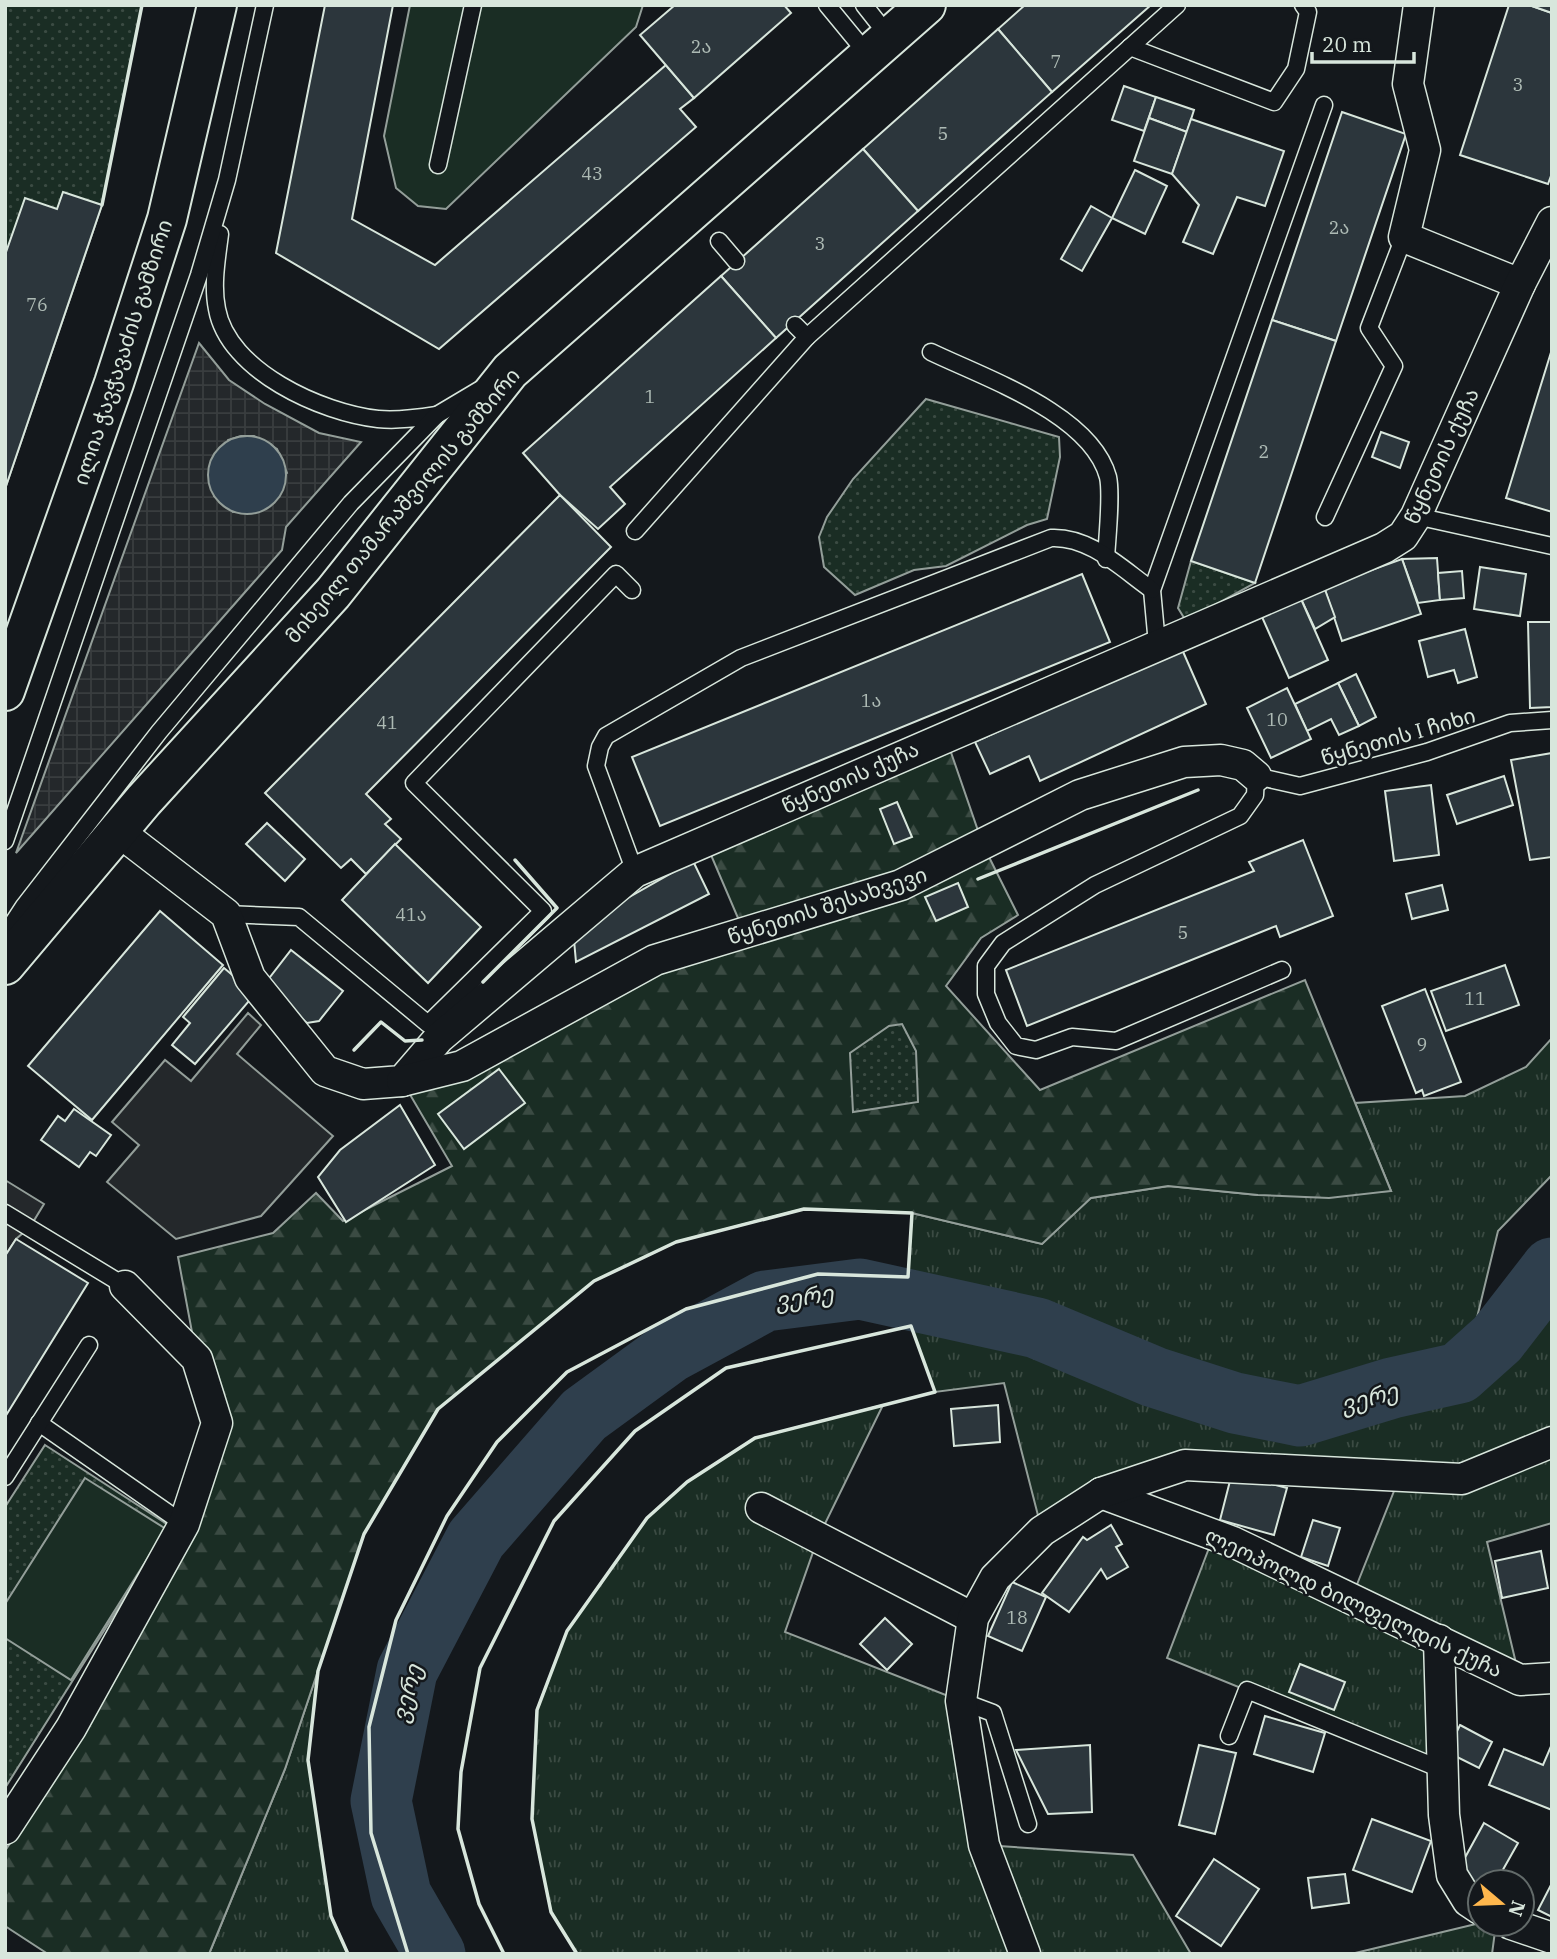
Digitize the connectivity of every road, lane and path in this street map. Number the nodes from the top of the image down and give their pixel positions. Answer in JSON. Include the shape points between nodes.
{"nodes":[{"id":1,"x":217,"y":5,"type":"edge"},
{"id":2,"x":265,"y":5,"type":"edge"},
{"id":3,"x":473,"y":5,"type":"edge"},
{"id":4,"x":827,"y":5,"type":"edge"},
{"id":5,"x":864,"y":5,"type":"edge"},
{"id":6,"x":926,"y":5,"type":"edge"},
{"id":7,"x":1177,"y":5,"type":"edge"},
{"id":8,"x":1303,"y":5,"type":"edge"},
{"id":9,"x":1419,"y":5,"type":"edge"},
{"id":10,"x":879,"y":47,"type":"junction"},
{"id":11,"x":1130,"y":47,"type":"junction"},
{"id":12,"x":1324,"y":105,"type":"dead end"},
{"id":13,"x":438,"y":165,"type":"dead end"},
{"id":14,"x":228,"y":180,"type":"junction"},
{"id":15,"x":1552,"y":222,"type":"edge"},
{"id":16,"x":1404,"y":237,"type":"junction"},
{"id":17,"x":719,"y":241,"type":"dead end"},
{"id":18,"x":736,"y":261,"type":"dead end"},
{"id":19,"x":1520,"y":284,"type":"junction"},
{"id":20,"x":931,"y":352,"type":"dead end"},
{"id":21,"x":510,"y":371,"type":"junction"},
{"id":22,"x":437,"y":415,"type":"junction"},
{"id":23,"x":1416,"y":516,"type":"junction"},
{"id":24,"x":1325,"y":517,"type":"dead end"},
{"id":25,"x":635,"y":531,"type":"dead end"},
{"id":26,"x":1552,"y":546,"type":"edge"},
{"id":27,"x":1106,"y":559,"type":"junction"},
{"id":28,"x":632,"y":590,"type":"dead end"},
{"id":29,"x":1152,"y":590,"type":"junction"},
{"id":30,"x":1157,"y":644,"type":"junction"},
{"id":31,"x":5,"y":691,"type":"edge"},
{"id":32,"x":1552,"y":720,"type":"edge"},
{"id":33,"x":1256,"y":776,"type":"junction"},
{"id":34,"x":118,"y":831,"type":"junction"},
{"id":35,"x":5,"y":841,"type":"edge"},
{"id":36,"x":635,"y":872,"type":"junction"},
{"id":37,"x":226,"y":914,"type":"junction"},
{"id":38,"x":5,"y":935,"type":"edge"},
{"id":39,"x":5,"y":965,"type":"edge"},
{"id":40,"x":1282,"y":970,"type":"dead end"},
{"id":41,"x":402,"y":1081,"type":"junction"},
{"id":42,"x":5,"y":1213,"type":"edge"},
{"id":43,"x":125,"y":1286,"type":"joint"},
{"id":44,"x":89,"y":1345,"type":"dead end"},
{"id":45,"x":39,"y":1423,"type":"junction"},
{"id":46,"x":1552,"y":1442,"type":"edge"},
{"id":47,"x":5,"y":1477,"type":"edge"},
{"id":48,"x":1101,"y":1493,"type":"junction"},
{"id":49,"x":761,"y":1508,"type":"dead end"},
{"id":50,"x":184,"y":1524,"type":"junction"},
{"id":51,"x":973,"y":1618,"type":"junction"},
{"id":52,"x":1439,"y":1640,"type":"junction"},
{"id":53,"x":1552,"y":1678,"type":"edge"},
{"id":54,"x":961,"y":1702,"type":"junction"},
{"id":55,"x":1229,"y":1736,"type":"dead end"},
{"id":56,"x":1443,"y":1770,"type":"junction"},
{"id":57,"x":1028,"y":1824,"type":"dead end"},
{"id":58,"x":5,"y":1829,"type":"edge"},
{"id":59,"x":1466,"y":1898,"type":"edge"},
{"id":60,"x":1025,"y":1954,"type":"edge"}],
"edges":[{"from":1,"to":31,"type":"main road","name":"ილია ჭავჭავაძის გამზირი","via":[[167,219]]},
{"from":2,"to":14,"type":"lane"},
{"from":3,"to":13,"type":"lane"},
{"from":4,"to":10,"type":"lane"},
{"from":5,"to":10,"type":"lane"},
{"from":6,"to":10,"type":"main road","name":"მიხეილ თამარაშვილის გამზირი"},
{"from":7,"to":11,"type":"lane"},
{"from":8,"to":11,"type":"lane","via":[[1308,12],[1296,69],[1274,102]]},
{"from":9,"to":16,"type":"street","via":[[1408,84],[1425,150]]},
{"from":10,"to":21,"type":"main road","name":"მიხეილ თამარაშვილის გამზირი"},
{"from":11,"to":25,"type":"lane","via":[[801,331]]},
{"from":12,"to":29,"type":"lane"},
{"from":14,"to":22,"type":"lane","via":[[217,257],[217,311],[230,341],[248,361],[312,401],[347,414],[391,419]]},
{"from":14,"to":35,"type":"lane","via":[[200,275]]},
{"from":15,"to":19,"type":"street","name":"წყნეთის ქუჩა"},
{"from":16,"to":19,"type":"street"},
{"from":16,"to":24,"type":"lane","via":[[1369,328],[1394,366]]},
{"from":17,"to":18,"type":"lane"},
{"from":19,"to":23,"type":"street","name":"წყნეთის ქუჩა"},
{"from":20,"to":27,"type":"lane","via":[[1046,409],[1089,441],[1108,478]]},
{"from":21,"to":22,"type":"lane"},
{"from":21,"to":34,"type":"main road","name":"მიხეილ თამარაშვილის გამზირი","via":[[333,593]]},
{"from":22,"to":38,"type":"lane","via":[[298,564],[151,743]]},
{"from":23,"to":26,"type":"lane"},
{"from":23,"to":30,"type":"street","name":"წყნეთის ქუჩა","via":[[1403,536],[1384,548]]},
{"from":27,"to":29,"type":"lane"},
{"from":27,"to":36,"type":"lane","via":[[1083,542],[1051,538],[741,658],[607,736],[596,766]]},
{"from":28,"to":37,"type":"lane","via":[[616,574],[414,783],[543,911],[428,1024],[299,917]]},
{"from":29,"to":30,"type":"lane"},
{"from":30,"to":36,"type":"street","name":"წყნეთის ქუჩა"},
{"from":32,"to":33,"type":"lane","name":"წყნეთის I ჩიხი","via":[[1510,723],[1427,752],[1300,786]]},
{"from":33,"to":40,"type":"lane","via":[[1255,796],[1240,816],[1095,885],[1003,943],[985,966],[986,994],[998,1023],[1016,1046],[1036,1050],[1072,1037],[1116,1041]]},
{"from":33,"to":41,"type":"street","name":"წყნეთის შესახვევი","via":[[1243,765],[1221,760],[1184,762],[1080,795],[901,885],[655,960],[462,1066]]},
{"from":34,"to":37,"type":"street"},
{"from":34,"to":39,"type":"main road"},
{"from":36,"to":41,"type":"street","name":"წყნეთის ქუჩა","via":[[439,1038]]},
{"from":37,"to":41,"type":"street","via":[[250,978],[325,1072],[363,1084]]},
{"from":42,"to":43,"type":"lane"},
{"from":43,"to":50,"type":"street","via":[[197,1359],[217,1423]]},
{"from":44,"to":45,"type":"lane"},
{"from":45,"to":47,"type":"lane"},
{"from":45,"to":50,"type":"lane"},
{"from":46,"to":48,"type":"street","via":[[1462,1479],[1185,1465]]},
{"from":48,"to":51,"type":"street","via":[[1042,1531],[995,1578]]},
{"from":48,"to":52,"type":"street","name":"ლეოპოლდ ბილფელდის ქუჩა","via":[[1233,1542]]},
{"from":49,"to":51,"type":"street"},
{"from":50,"to":58,"type":"street","via":[[71,1728]]},
{"from":51,"to":54,"type":"street"},
{"from":52,"to":53,"type":"street","name":"ლეოპოლდ ბილფელდის ქუჩა","via":[[1520,1679]]},
{"from":52,"to":56,"type":"street"},
{"from":54,"to":57,"type":"lane","via":[[993,1713]]},
{"from":54,"to":60,"type":"street","via":[[984,1845]]},
{"from":55,"to":56,"type":"lane","via":[[1247,1690]]},
{"from":56,"to":59,"type":"street","via":[[1452,1875]]}]}
